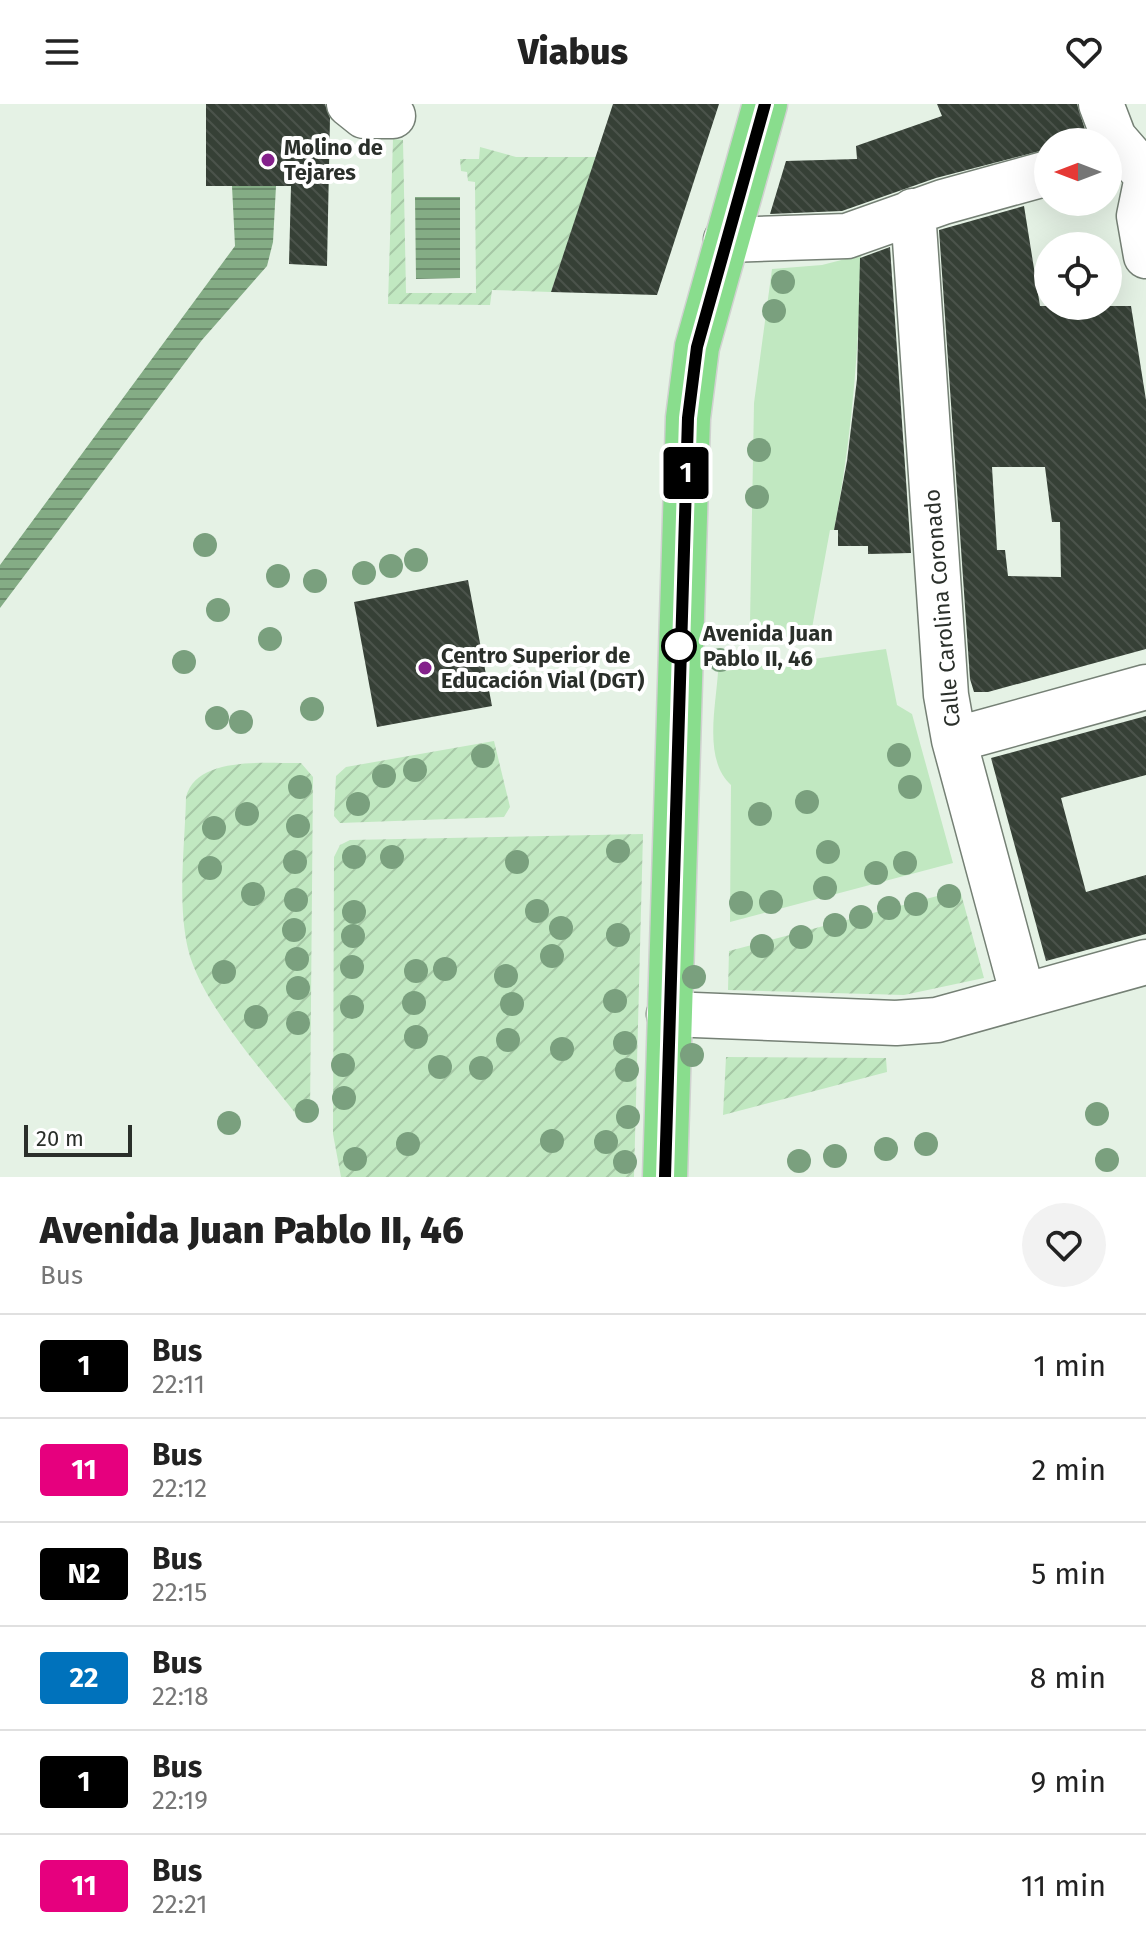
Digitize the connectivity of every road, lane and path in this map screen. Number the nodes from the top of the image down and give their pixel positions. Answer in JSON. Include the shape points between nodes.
{"nodes":[{"id":1,"x":349,"y":104,"type":"edge"},
{"id":2,"x":765,"y":104,"type":"edge"},
{"id":3,"x":1101,"y":104,"type":"edge"},
{"id":4,"x":393,"y":116,"type":"dead end"},
{"id":5,"x":1122,"y":170,"type":"edge"},
{"id":6,"x":1034,"y":177,"type":"edge"},
{"id":7,"x":1146,"y":178,"type":"edge"},
{"id":8,"x":913,"y":211,"type":"junction"},
{"id":9,"x":726,"y":240,"type":"junction"},
{"id":10,"x":1146,"y":256,"type":"edge"},
{"id":11,"x":1146,"y":687,"type":"edge"},
{"id":12,"x":954,"y":740,"type":"junction"},
{"id":13,"x":1146,"y":962,"type":"edge"},
{"id":14,"x":1023,"y":996,"type":"junction"},
{"id":15,"x":669,"y":1014,"type":"junction"},
{"id":16,"x":665,"y":1177,"type":"edge"}],
"edges":[{"from":1,"to":4,"type":"street","via":[[364,116]]},
{"from":2,"to":9,"type":"highway"},
{"from":3,"to":7,"type":"street","via":[[1114,138]]},
{"from":5,"to":7,"type":"street"},
{"from":6,"to":8,"type":"street"},
{"from":7,"to":10,"type":"street","via":[[1139,216]]},
{"from":8,"to":9,"type":"street","via":[[847,236]]},
{"from":8,"to":12,"type":"street","name":"Calle Carolina Coronado","via":[[943,671]]},
{"from":9,"to":15,"type":"highway","via":[[697,347],[688,418]]},
{"from":11,"to":12,"type":"street"},
{"from":12,"to":14,"type":"street","name":"Calle Carolina Coronado"},
{"from":13,"to":14,"type":"street"},
{"from":14,"to":15,"type":"street","via":[[937,1020],[896,1023]]},
{"from":15,"to":16,"type":"highway"}]}
